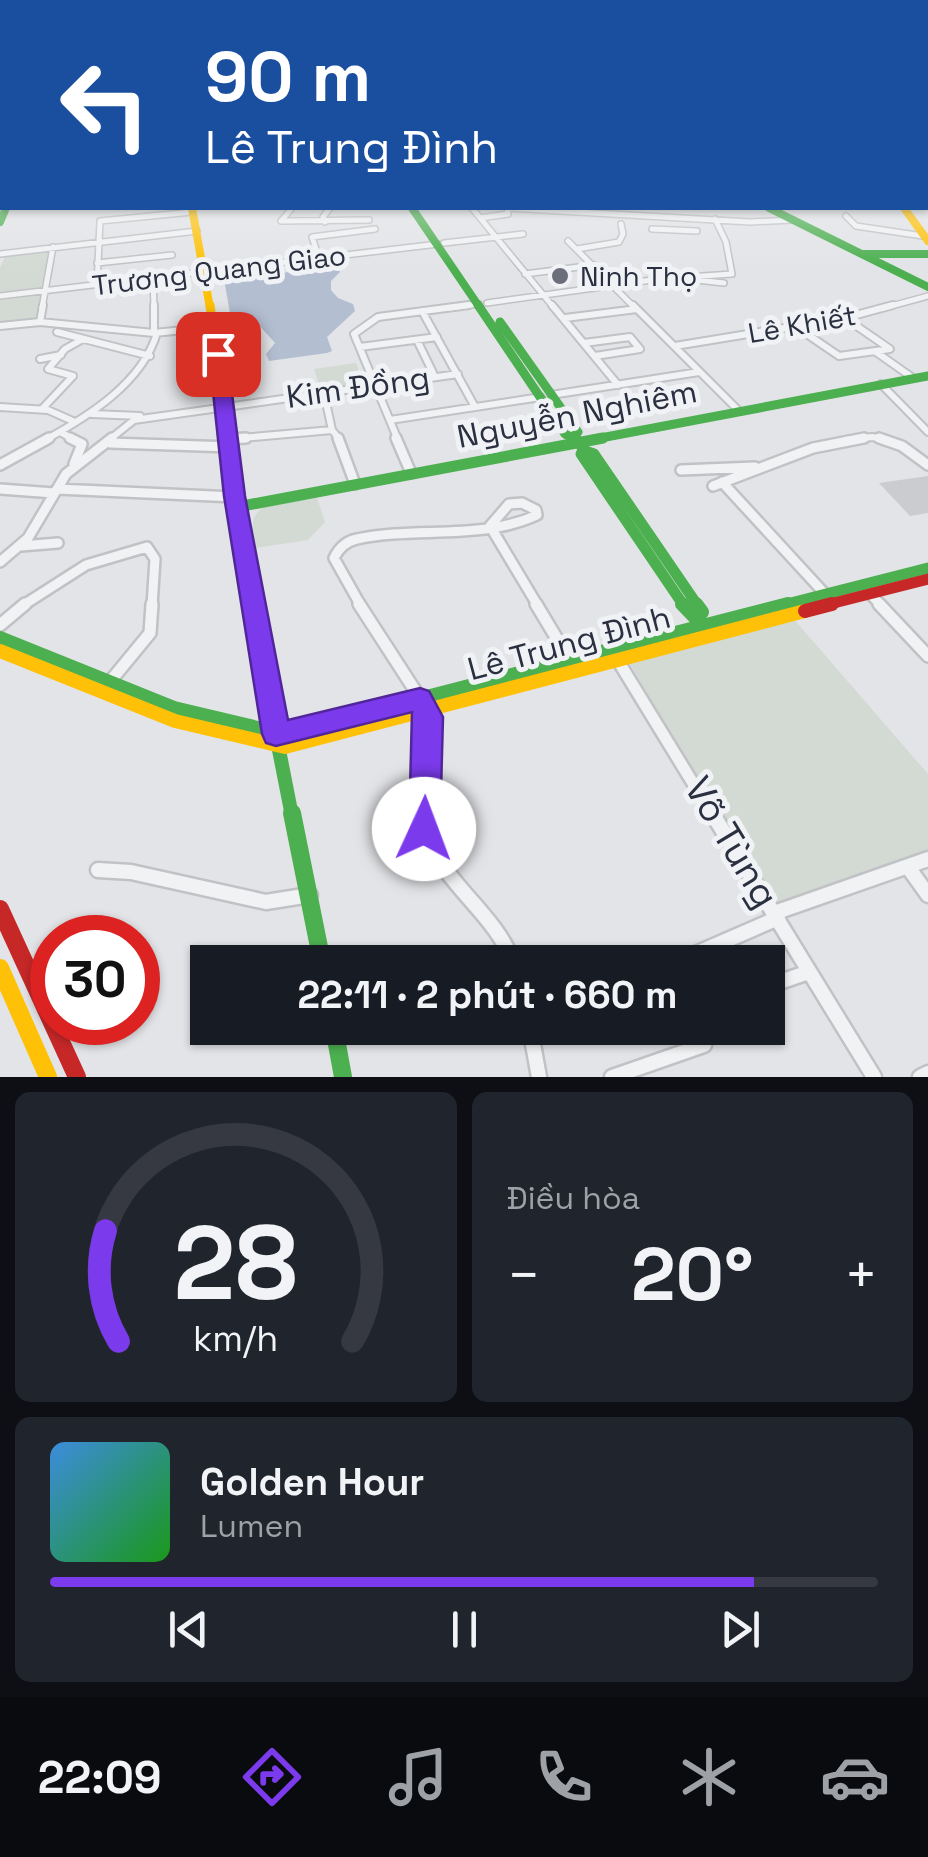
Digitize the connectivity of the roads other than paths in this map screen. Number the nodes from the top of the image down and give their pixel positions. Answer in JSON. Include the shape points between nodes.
{"nodes":[{"id":1,"x":192,"y":210,"type":"edge"},
{"id":2,"x":290,"y":210,"type":"edge"},
{"id":3,"x":328,"y":210,"type":"edge"},
{"id":4,"x":414,"y":210,"type":"edge"},
{"id":5,"x":422,"y":210,"type":"edge"},
{"id":6,"x":474,"y":210,"type":"edge"},
{"id":7,"x":507,"y":210,"type":"edge"},
{"id":8,"x":544,"y":210,"type":"edge"},
{"id":9,"x":687,"y":210,"type":"edge"},
{"id":10,"x":773,"y":210,"type":"edge"},
{"id":11,"x":905,"y":210,"type":"edge"},
{"id":12,"x":846,"y":216,"type":"dead end"},
{"id":13,"x":144,"y":217,"type":"junction"},
{"id":14,"x":480,"y":218,"type":"junction"},
{"id":15,"x":693,"y":218,"type":"junction"},
{"id":16,"x":715,"y":218,"type":"junction"},
{"id":17,"x":793,"y":220,"type":"junction"},
{"id":18,"x":324,"y":222,"type":"junction"},
{"id":19,"x":620,"y":224,"type":"dead end"},
{"id":20,"x":375,"y":230,"type":"junction"},
{"id":21,"x":652,"y":230,"type":"dead end"},
{"id":22,"x":197,"y":231,"type":"junction"},
{"id":23,"x":523,"y":234,"type":"dead end"},
{"id":24,"x":146,"y":237,"type":"junction"},
{"id":25,"x":494,"y":238,"type":"junction"},
{"id":26,"x":926,"y":238,"type":"edge"},
{"id":27,"x":99,"y":241,"type":"junction"},
{"id":28,"x":568,"y":241,"type":"dead end"},
{"id":29,"x":441,"y":243,"type":"junction"},
{"id":30,"x":53,"y":247,"type":"junction"},
{"id":31,"x":577,"y":249,"type":"junction"},
{"id":32,"x":387,"y":250,"type":"junction"},
{"id":33,"x":0,"y":254,"type":"edge"},
{"id":34,"x":864,"y":254,"type":"junction"},
{"id":35,"x":928,"y":254,"type":"edge"},
{"id":36,"x":172,"y":255,"type":"dead end"},
{"id":37,"x":147,"y":258,"type":"junction"},
{"id":38,"x":319,"y":258,"type":"junction"},
{"id":39,"x":98,"y":264,"type":"junction"},
{"id":40,"x":594,"y":265,"type":"junction"},
{"id":41,"x":204,"y":271,"type":"junction"},
{"id":42,"x":525,"y":274,"type":"junction"},
{"id":43,"x":153,"y":277,"type":"junction"},
{"id":44,"x":676,"y":277,"type":"junction"},
{"id":45,"x":724,"y":283,"type":"dead end"},
{"id":46,"x":97,"y":284,"type":"junction"},
{"id":47,"x":615,"y":286,"type":"junction"},
{"id":48,"x":928,"y":287,"type":"edge"},
{"id":49,"x":45,"y":290,"type":"junction"},
{"id":50,"x":0,"y":296,"type":"edge"},
{"id":51,"x":544,"y":296,"type":"junction"},
{"id":52,"x":928,"y":296,"type":"edge"},
{"id":53,"x":483,"y":304,"type":"junction"},
{"id":54,"x":637,"y":309,"type":"junction"},
{"id":55,"x":422,"y":311,"type":"junction"},
{"id":56,"x":565,"y":318,"type":"junction"},
{"id":57,"x":845,"y":318,"type":"junction"},
{"id":58,"x":40,"y":322,"type":"junction"},
{"id":59,"x":0,"y":326,"type":"edge"},
{"id":60,"x":795,"y":326,"type":"junction"},
{"id":61,"x":214,"y":327,"type":"junction"},
{"id":62,"x":57,"y":332,"type":"dead end"},
{"id":63,"x":156,"y":333,"type":"junction"},
{"id":64,"x":437,"y":336,"type":"junction"},
{"id":65,"x":83,"y":339,"type":"junction"},
{"id":66,"x":417,"y":340,"type":"junction"},
{"id":67,"x":584,"y":343,"type":"junction"},
{"id":68,"x":675,"y":346,"type":"junction"},
{"id":69,"x":360,"y":347,"type":"junction"},
{"id":70,"x":876,"y":352,"type":"junction"},
{"id":71,"x":62,"y":355,"type":"junction"},
{"id":72,"x":150,"y":356,"type":"junction"},
{"id":73,"x":595,"y":356,"type":"junction"},
{"id":74,"x":40,"y":360,"type":"dead end"},
{"id":75,"x":699,"y":372,"type":"junction"},
{"id":76,"x":458,"y":374,"type":"junction"},
{"id":77,"x":435,"y":377,"type":"junction"},
{"id":78,"x":922,"y":380,"type":"edge"},
{"id":79,"x":882,"y":384,"type":"junction"},
{"id":80,"x":375,"y":386,"type":"junction"},
{"id":81,"x":618,"y":386,"type":"junction"},
{"id":82,"x":324,"y":393,"type":"junction"},
{"id":83,"x":546,"y":396,"type":"junction"},
{"id":84,"x":226,"y":406,"type":"junction"},
{"id":85,"x":0,"y":407,"type":"edge"},
{"id":86,"x":475,"y":407,"type":"junction"},
{"id":87,"x":42,"y":409,"type":"junction"},
{"id":88,"x":738,"y":411,"type":"junction"},
{"id":89,"x":92,"y":414,"type":"junction"},
{"id":90,"x":140,"y":419,"type":"junction"},
{"id":91,"x":390,"y":420,"type":"junction"},
{"id":92,"x":75,"y":422,"type":"junction"},
{"id":93,"x":332,"y":430,"type":"junction"},
{"id":94,"x":928,"y":432,"type":"edge"},
{"id":95,"x":62,"y":433,"type":"junction"},
{"id":96,"x":230,"y":443,"type":"junction"},
{"id":97,"x":579,"y":443,"type":"junction"},
{"id":98,"x":82,"y":446,"type":"junction"},
{"id":99,"x":106,"y":446,"type":"junction"},
{"id":100,"x":0,"y":464,"type":"edge"},
{"id":101,"x":928,"y":465,"type":"edge"},
{"id":102,"x":73,"y":466,"type":"junction"},
{"id":103,"x":755,"y":467,"type":"junction"},
{"id":104,"x":681,"y":470,"type":"dead end"},
{"id":105,"x":412,"y":473,"type":"junction"},
{"id":106,"x":356,"y":484,"type":"junction"},
{"id":107,"x":0,"y":489,"type":"edge"},
{"id":108,"x":56,"y":491,"type":"junction"},
{"id":109,"x":236,"y":502,"type":"junction"},
{"id":110,"x":490,"y":526,"type":"junction"},
{"id":111,"x":58,"y":544,"type":"dead end"},
{"id":112,"x":21,"y":546,"type":"junction"},
{"id":113,"x":0,"y":562,"type":"edge"},
{"id":114,"x":928,"y":568,"type":"edge"},
{"id":115,"x":928,"y":579,"type":"edge"},
{"id":116,"x":864,"y":589,"type":"junction"},
{"id":117,"x":826,"y":594,"type":"junction"},
{"id":118,"x":0,"y":625,"type":"edge"},
{"id":119,"x":703,"y":625,"type":"junction"},
{"id":120,"x":0,"y":638,"type":"edge"},
{"id":121,"x":0,"y":651,"type":"edge"},
{"id":122,"x":928,"y":656,"type":"edge"},
{"id":123,"x":569,"y":659,"type":"junction"},
{"id":124,"x":618,"y":660,"type":"junction"},
{"id":125,"x":517,"y":679,"type":"junction"},
{"id":126,"x":108,"y":684,"type":"junction"},
{"id":127,"x":97,"y":695,"type":"junction"},
{"id":128,"x":424,"y":704,"type":"junction"},
{"id":129,"x":277,"y":741,"type":"junction"},
{"id":130,"x":928,"y":859,"type":"edge"},
{"id":131,"x":908,"y":868,"type":"junction"},
{"id":132,"x":98,"y":870,"type":"dead end"},
{"id":133,"x":310,"y":894,"type":"junction"},
{"id":134,"x":928,"y":895,"type":"edge"},
{"id":135,"x":0,"y":909,"type":"edge"},
{"id":136,"x":776,"y":916,"type":"junction"},
{"id":137,"x":319,"y":945,"type":"edge"},
{"id":138,"x":507,"y":945,"type":"edge"},
{"id":139,"x":711,"y":945,"type":"edge"},
{"id":140,"x":0,"y":968,"type":"edge"},
{"id":141,"x":809,"y":972,"type":"junction"},
{"id":142,"x":785,"y":980,"type":"edge"},
{"id":143,"x":337,"y":1045,"type":"edge"},
{"id":144,"x":533,"y":1045,"type":"edge"},
{"id":145,"x":704,"y":1045,"type":"edge"},
{"id":146,"x":928,"y":1073,"type":"edge"},
{"id":147,"x":48,"y":1077,"type":"edge"},
{"id":148,"x":77,"y":1077,"type":"edge"},
{"id":149,"x":343,"y":1077,"type":"edge"},
{"id":150,"x":539,"y":1077,"type":"edge"},
{"id":151,"x":612,"y":1077,"type":"edge"},
{"id":152,"x":874,"y":1077,"type":"edge"},
{"id":153,"x":920,"y":1077,"type":"edge"}],
"edges":[{"from":1,"to":13,"type":"street"},
{"from":1,"to":22,"type":"main road"},
{"from":2,"to":18,"type":"street","via":[[284,223]]},
{"from":3,"to":18,"type":"street"},
{"from":4,"to":29,"type":"main road"},
{"from":5,"to":29,"type":"main road"},
{"from":6,"to":14,"type":"street"},
{"from":7,"to":14,"type":"street"},
{"from":8,"to":15,"type":"street"},
{"from":9,"to":15,"type":"street"},
{"from":10,"to":17,"type":"main road"},
{"from":11,"to":26,"type":"main road"},
{"from":12,"to":26,"type":"street","via":[[856,226]]},
{"from":13,"to":24,"type":"street"},
{"from":13,"to":27,"type":"street","via":[[100,221]]},
{"from":14,"to":25,"type":"street"},
{"from":15,"to":16,"type":"street"},
{"from":15,"to":21,"type":"street","via":[[698,234]]},
{"from":16,"to":17,"type":"street"},
{"from":16,"to":44,"type":"street","via":[[733,274]]},
{"from":17,"to":34,"type":"main road"},
{"from":18,"to":20,"type":"street","via":[[369,218]]},
{"from":19,"to":31,"type":"street","via":[[619,242]]},
{"from":20,"to":32,"type":"street"},
{"from":20,"to":38,"type":"street","via":[[312,238]]},
{"from":22,"to":24,"type":"street"},
{"from":22,"to":41,"type":"main road"},
{"from":23,"to":25,"type":"street","name":"Trương Quang Giao"},
{"from":24,"to":27,"type":"street"},
{"from":24,"to":37,"type":"street"},
{"from":25,"to":29,"type":"street","name":"Trương Quang Giao"},
{"from":25,"to":42,"type":"street"},
{"from":27,"to":30,"type":"street"},
{"from":27,"to":39,"type":"street"},
{"from":28,"to":31,"type":"street"},
{"from":29,"to":32,"type":"street","name":"Trương Quang Giao"},
{"from":29,"to":53,"type":"main road"},
{"from":30,"to":33,"type":"street"},
{"from":30,"to":49,"type":"street"},
{"from":31,"to":40,"type":"street"},
{"from":32,"to":38,"type":"street","name":"Trương Quang Giao"},
{"from":34,"to":35,"type":"main road"},
{"from":34,"to":48,"type":"main road"},
{"from":36,"to":37,"type":"street"},
{"from":37,"to":39,"type":"street"},
{"from":38,"to":41,"type":"street","name":"Trương Quang Giao"},
{"from":39,"to":46,"type":"street"},
{"from":40,"to":42,"type":"street"},
{"from":40,"to":47,"type":"street"},
{"from":41,"to":43,"type":"street","name":"Trương Quang Giao"},
{"from":41,"to":61,"type":"main road"},
{"from":42,"to":51,"type":"street"},
{"from":43,"to":46,"type":"street","name":"Trương Quang Giao"},
{"from":43,"to":63,"type":"street"},
{"from":44,"to":45,"type":"street"},
{"from":44,"to":47,"type":"street"},
{"from":46,"to":49,"type":"street","name":"Trương Quang Giao"},
{"from":47,"to":51,"type":"street"},
{"from":47,"to":54,"type":"street"},
{"from":49,"to":50,"type":"street","name":"Trương Quang Giao"},
{"from":49,"to":58,"type":"street"},
{"from":51,"to":53,"type":"street"},
{"from":51,"to":56,"type":"street"},
{"from":52,"to":57,"type":"street","name":"Lê Khiết"},
{"from":53,"to":55,"type":"street"},
{"from":53,"to":83,"type":"main road"},
{"from":54,"to":56,"type":"street"},
{"from":54,"to":68,"type":"street"},
{"from":55,"to":64,"type":"street"},
{"from":55,"to":69,"type":"street","via":[[378,316],[354,334]]},
{"from":56,"to":67,"type":"street"},
{"from":57,"to":60,"type":"street","name":"Lê Khiết"},
{"from":57,"to":70,"type":"street","via":[[890,348]]},
{"from":58,"to":59,"type":"street"},
{"from":58,"to":63,"type":"street"},
{"from":60,"to":68,"type":"street","name":"Lê Khiết"},
{"from":60,"to":70,"type":"street","via":[[839,356]]},
{"from":61,"to":63,"type":"street"},
{"from":61,"to":84,"type":"main road"},
{"from":62,"to":65,"type":"street"},
{"from":63,"to":72,"type":"street"},
{"from":64,"to":66,"type":"street"},
{"from":64,"to":76,"type":"street"},
{"from":65,"to":71,"type":"street"},
{"from":65,"to":72,"type":"street"},
{"from":66,"to":69,"type":"street"},
{"from":66,"to":77,"type":"street"},
{"from":67,"to":73,"type":"street"},
{"from":67,"to":73,"type":"street","via":[[630,338],[640,348]]},
{"from":68,"to":75,"type":"street"},
{"from":69,"to":80,"type":"street"},
{"from":70,"to":78,"type":"street"},
{"from":71,"to":74,"type":"street"},
{"from":71,"to":87,"type":"street","via":[[48,370],[72,376]]},
{"from":72,"to":89,"type":"street"},
{"from":73,"to":81,"type":"street"},
{"from":75,"to":81,"type":"street"},
{"from":75,"to":88,"type":"street"},
{"from":76,"to":77,"type":"street","name":"Kim Đồng"},
{"from":76,"to":86,"type":"street"},
{"from":77,"to":80,"type":"street","name":"Kim Đồng"},
{"from":78,"to":79,"type":"main road","name":"Nguyễn Nghiêm"},
{"from":79,"to":88,"type":"main road","name":"Nguyễn Nghiêm"},
{"from":79,"to":94,"type":"street"},
{"from":80,"to":82,"type":"street","name":"Kim Đồng"},
{"from":80,"to":91,"type":"street"},
{"from":81,"to":83,"type":"street"},
{"from":82,"to":84,"type":"street","name":"Kim Đồng"},
{"from":82,"to":93,"type":"street"},
{"from":83,"to":86,"type":"street"},
{"from":83,"to":97,"type":"main road","via":[[578,432]]},
{"from":84,"to":90,"type":"street","name":"Kim Đồng"},
{"from":84,"to":96,"type":"main road"},
{"from":85,"to":87,"type":"street"},
{"from":86,"to":91,"type":"street"},
{"from":87,"to":92,"type":"street"},
{"from":88,"to":97,"type":"main road","name":"Nguyễn Nghiêm"},
{"from":89,"to":90,"type":"street","name":"Kim Đồng"},
{"from":89,"to":92,"type":"street"},
{"from":90,"to":99,"type":"street"},
{"from":91,"to":105,"type":"street"},
{"from":92,"to":95,"type":"street"},
{"from":93,"to":96,"type":"street"},
{"from":93,"to":106,"type":"street"},
{"from":95,"to":98,"type":"street"},
{"from":95,"to":100,"type":"street"},
{"from":96,"to":99,"type":"street"},
{"from":96,"to":109,"type":"main road"},
{"from":97,"to":105,"type":"main road","name":"Nguyễn Nghiêm"},
{"from":97,"to":119,"type":"main road","via":[[689,614]]},
{"from":98,"to":99,"type":"street"},
{"from":98,"to":102,"type":"street"},
{"from":99,"to":102,"type":"street"},
{"from":101,"to":103,"type":"street","via":[[890,441],[869,437]]},
{"from":102,"to":108,"type":"street"},
{"from":103,"to":104,"type":"street"},
{"from":103,"to":117,"type":"street","via":[[717,484]]},
{"from":105,"to":106,"type":"main road","name":"Nguyễn Nghiêm"},
{"from":106,"to":109,"type":"main road","name":"Nguyễn Nghiêm"},
{"from":107,"to":108,"type":"street"},
{"from":108,"to":109,"type":"street"},
{"from":108,"to":112,"type":"street"},
{"from":109,"to":129,"type":"main road"},
{"from":110,"to":110,"type":"street","via":[[529,522],[536,510],[522,502],[503,506]]},
{"from":110,"to":123,"type":"street"},
{"from":110,"to":128,"type":"street","via":[[354,539],[334,558]]},
{"from":111,"to":112,"type":"street"},
{"from":112,"to":113,"type":"street"},
{"from":114,"to":116,"type":"main road","name":"Lê Trung Đình"},
{"from":115,"to":116,"type":"main road","name":"Lê Trung Đình"},
{"from":116,"to":117,"type":"main road","name":"Lê Trung Đình"},
{"from":116,"to":119,"type":"main road","name":"Lê Trung Đình"},
{"from":116,"to":122,"type":"street"},
{"from":117,"to":119,"type":"main road","name":"Lê Trung Đình"},
{"from":118,"to":126,"type":"street","via":[[63,576],[147,547],[155,559],[150,633]]},
{"from":119,"to":123,"type":"main road","name":"Lê Trung Đình"},
{"from":119,"to":124,"type":"main road","name":"Lê Trung Đình"},
{"from":120,"to":126,"type":"main road","name":"Lê Trung Đình"},
{"from":121,"to":127,"type":"main road","name":"Lê Trung Đình"},
{"from":123,"to":125,"type":"main road","name":"Lê Trung Đình"},
{"from":124,"to":125,"type":"main road","name":"Lê Trung Đình"},
{"from":124,"to":136,"type":"street","name":"Võ Tùng"},
{"from":125,"to":128,"type":"main road","name":"Lê Trung Đình"},
{"from":126,"to":127,"type":"main road"},
{"from":126,"to":129,"type":"main road","name":"Lê Trung Đình"},
{"from":127,"to":129,"type":"main road","name":"Lê Trung Đình","via":[[235,740]]},
{"from":128,"to":129,"type":"main road","name":"Lê Trung Đình"},
{"from":128,"to":138,"type":"street","via":[[427,842]]},
{"from":129,"to":133,"type":"main road"},
{"from":130,"to":131,"type":"street"},
{"from":131,"to":134,"type":"street"},
{"from":131,"to":136,"type":"street"},
{"from":132,"to":133,"type":"street","via":[[266,902]]},
{"from":133,"to":137,"type":"main road"},
{"from":135,"to":148,"type":"main road"},
{"from":136,"to":139,"type":"street"},
{"from":136,"to":141,"type":"street","name":"Võ Tùng"},
{"from":140,"to":147,"type":"main road"},
{"from":141,"to":142,"type":"street"},
{"from":141,"to":152,"type":"street","name":"Võ Tùng"},
{"from":143,"to":149,"type":"main road"},
{"from":144,"to":150,"type":"street"},
{"from":145,"to":151,"type":"street"},
{"from":146,"to":153,"type":"street"}]}
